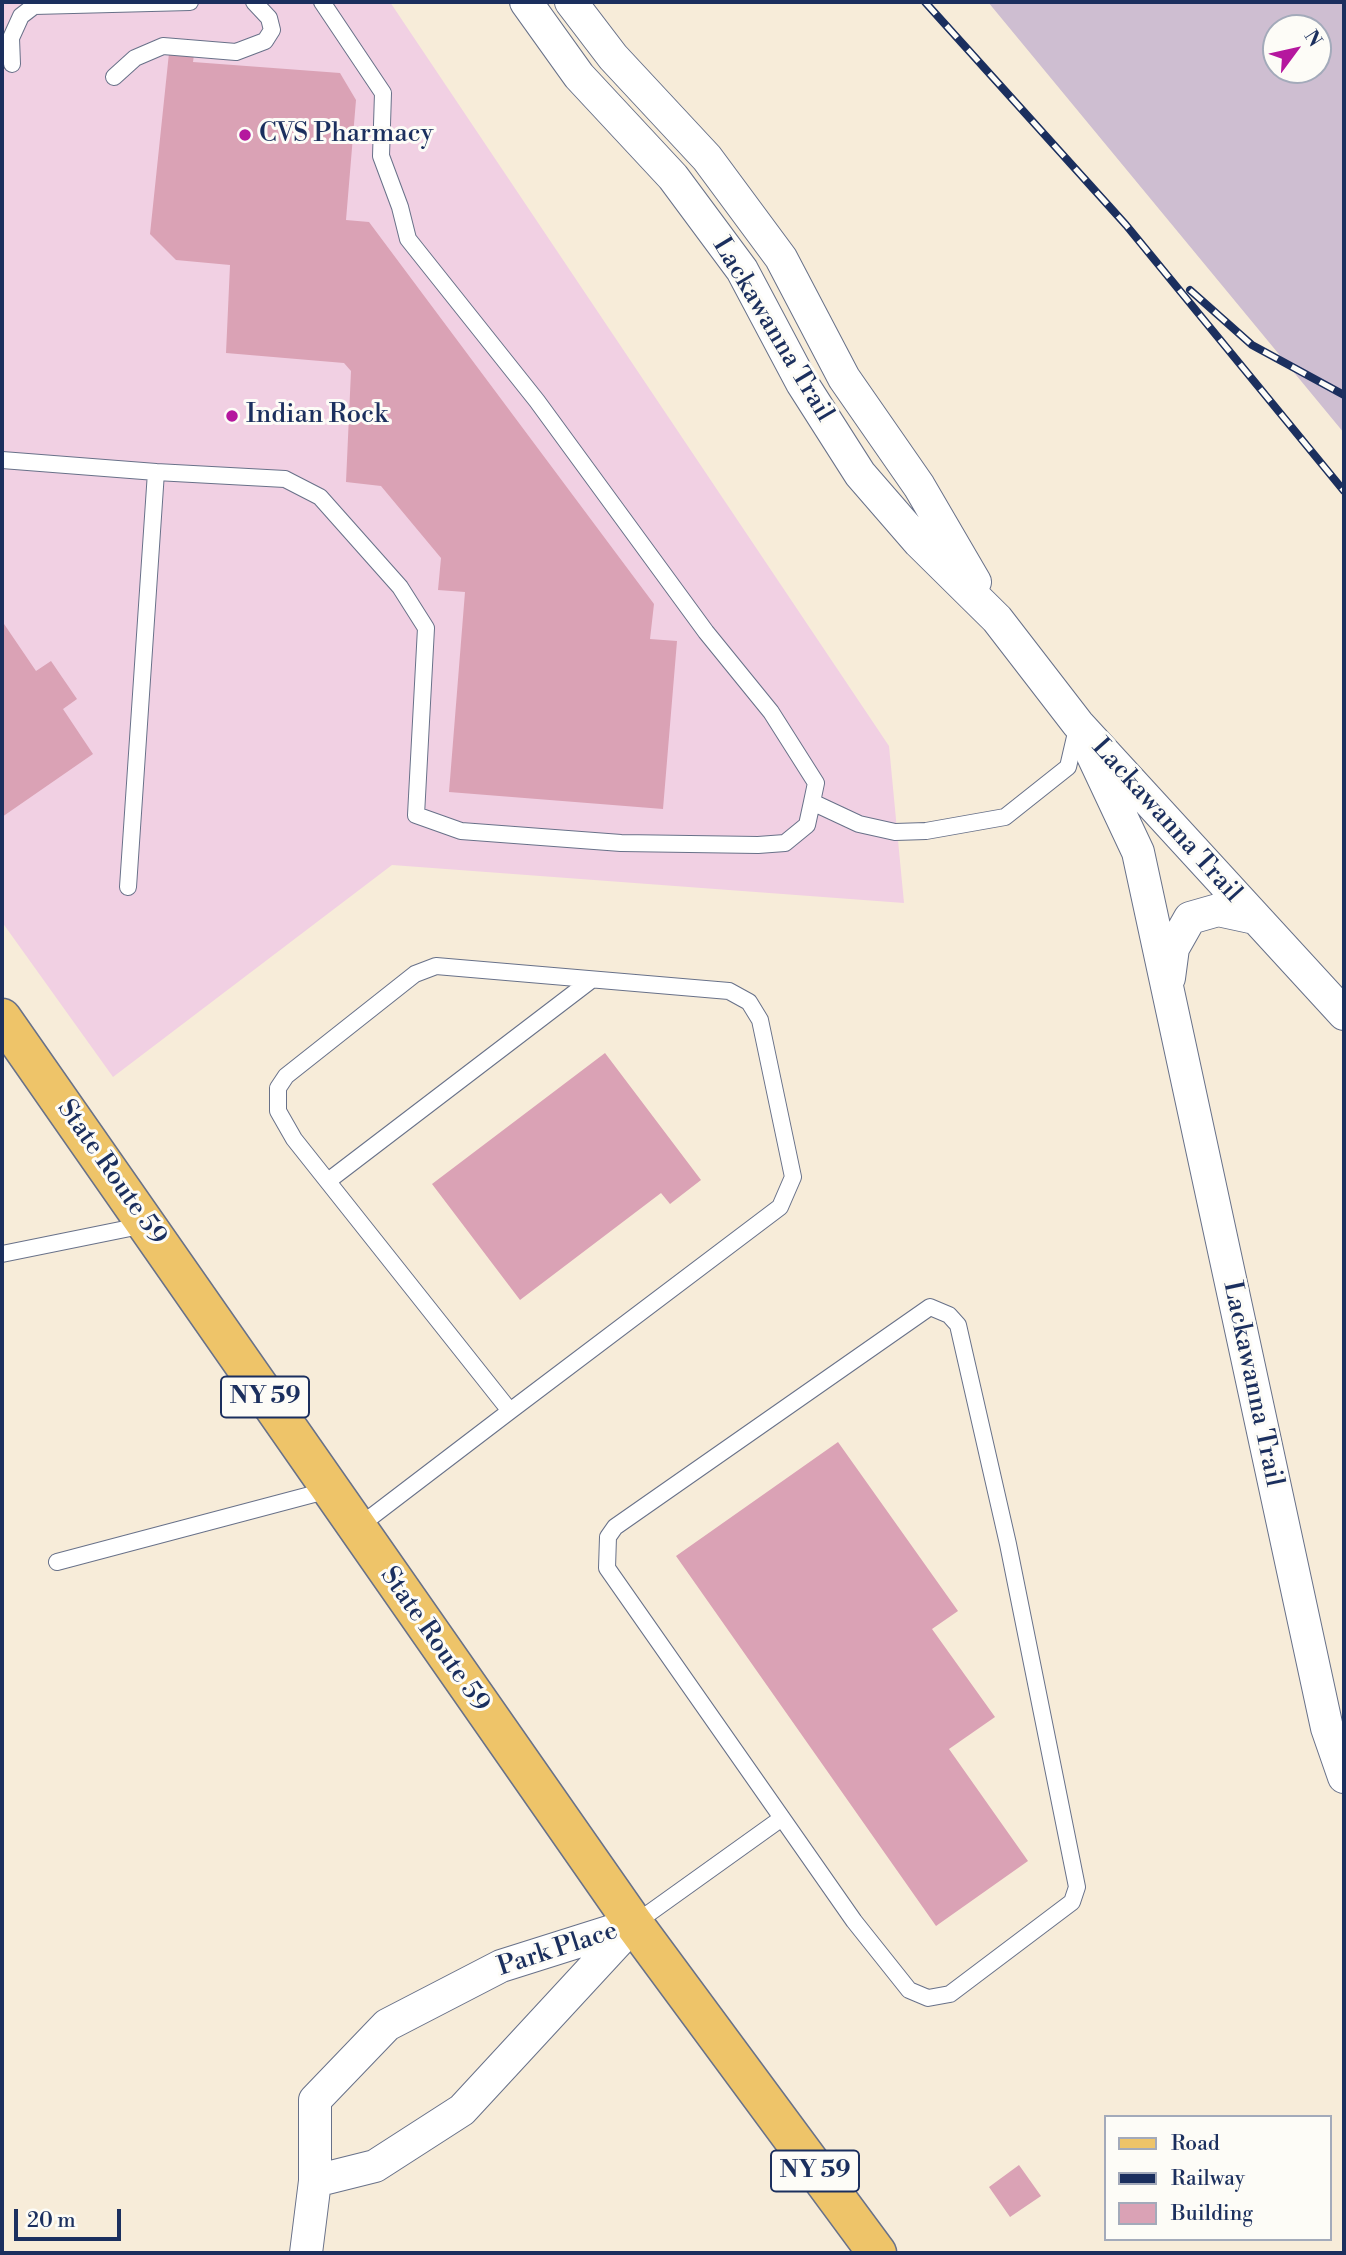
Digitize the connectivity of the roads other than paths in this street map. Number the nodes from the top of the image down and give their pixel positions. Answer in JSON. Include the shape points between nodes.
{"nodes":[{"id":1,"x":190,"y":2,"type":"edge"},
{"id":2,"x":254,"y":2,"type":"edge"},
{"id":3,"x":322,"y":2,"type":"edge"},
{"id":4,"x":526,"y":2,"type":"edge"},
{"id":5,"x":571,"y":2,"type":"edge"},
{"id":6,"x":12,"y":64,"type":"dead end"},
{"id":7,"x":114,"y":77,"type":"dead end"},
{"id":8,"x":2,"y":460,"type":"edge"},
{"id":9,"x":156,"y":472,"type":"junction"},
{"id":10,"x":997,"y":619,"type":"junction"},
{"id":11,"x":1078,"y":724,"type":"junction"},
{"id":12,"x":812,"y":802,"type":"junction"},
{"id":13,"x":128,"y":887,"type":"dead end"},
{"id":14,"x":1255,"y":918,"type":"junction"},
{"id":15,"x":590,"y":981,"type":"junction"},
{"id":16,"x":1167,"y":989,"type":"junction"},
{"id":17,"x":1344,"y":1014,"type":"edge"},
{"id":18,"x":2,"y":1018,"type":"edge"},
{"id":19,"x":328,"y":1181,"type":"junction"},
{"id":20,"x":148,"y":1224,"type":"junction"},
{"id":21,"x":2,"y":1254,"type":"edge"},
{"id":22,"x":510,"y":1411,"type":"junction"},
{"id":23,"x":329,"y":1490,"type":"junction"},
{"id":24,"x":356,"y":1528,"type":"junction"},
{"id":25,"x":57,"y":1562,"type":"dead end"},
{"id":26,"x":1344,"y":1777,"type":"edge"},
{"id":27,"x":782,"y":1818,"type":"junction"},
{"id":28,"x":634,"y":1924,"type":"junction"},
{"id":29,"x":315,"y":2180,"type":"junction"},
{"id":30,"x":306,"y":2253,"type":"edge"},
{"id":31,"x":877,"y":2253,"type":"edge"}],
"edges":[{"from":1,"to":6,"type":"lane","via":[[34,6],[21,16],[11,38]]},
{"from":2,"to":7,"type":"lane","via":[[269,18],[272,30],[265,41],[236,52],[163,46],[135,58]]},
{"from":3,"to":12,"type":"lane","via":[[383,93],[381,156],[408,239],[537,401],[706,632],[771,712],[816,783]]},
{"from":4,"to":10,"type":"street","name":"Lackawanna Trail","via":[[579,76],[673,177],[742,270],[802,383],[860,474],[919,542]]},
{"from":5,"to":10,"type":"street","name":"Lackawanna Trail","via":[[613,57],[707,158],[780,258],[844,378],[919,486]]},
{"from":8,"to":9,"type":"lane"},
{"from":9,"to":12,"type":"lane","via":[[285,479],[320,497],[400,587],[426,628],[416,815],[461,831],[621,843],[758,845],[785,844],[807,825]]},
{"from":9,"to":13,"type":"lane"},
{"from":10,"to":11,"type":"street","name":"Lackawanna Trail"},
{"from":11,"to":12,"type":"lane","via":[[1068,767],[1005,817],[895,832],[859,824]]},
{"from":11,"to":14,"type":"street","name":"Lackawanna Trail"},
{"from":11,"to":16,"type":"street","name":"Lackawanna Trail","via":[[1138,852]]},
{"from":14,"to":16,"type":"street","name":"Lackawanna Trail","via":[[1218,910],[1190,918],[1173,948]]},
{"from":14,"to":17,"type":"street","name":"Lackawanna Trail"},
{"from":15,"to":19,"type":"lane"},
{"from":15,"to":19,"type":"lane","via":[[436,966],[415,974],[286,1076],[278,1088],[278,1111]]},
{"from":15,"to":22,"type":"lane","via":[[729,991],[749,1002],[760,1020],[793,1177],[780,1208]]},
{"from":16,"to":26,"type":"street","name":"Lackawanna Trail","via":[[1327,1728]]},
{"from":18,"to":20,"type":"main road","name":"State Route 59","number":"NY 59"},
{"from":19,"to":22,"type":"lane"},
{"from":20,"to":21,"type":"lane"},
{"from":20,"to":23,"type":"main road","name":"State Route 59","number":"NY 59"},
{"from":22,"to":24,"type":"lane"},
{"from":23,"to":24,"type":"main road","name":"State Route 59","number":"NY 59"},
{"from":23,"to":25,"type":"lane"},
{"from":24,"to":28,"type":"main road","name":"State Route 59","number":"NY 59"},
{"from":27,"to":27,"type":"lane","via":[[854,1922],[909,1990],[928,1998],[950,1994],[1072,1902],[1077,1887],[1008,1544],[958,1325],[949,1315],[930,1307],[615,1527],[608,1537],[607,1568]]},
{"from":27,"to":28,"type":"lane"},
{"from":28,"to":29,"type":"street","name":"Park Place","via":[[462,2110],[375,2166]]},
{"from":28,"to":29,"type":"street","name":"Park Place","via":[[501,1966],[387,2025],[315,2100]]},
{"from":28,"to":31,"type":"main road","name":"State Route 59","number":"NY 59"},
{"from":29,"to":30,"type":"street","name":"Park Place"}]}
